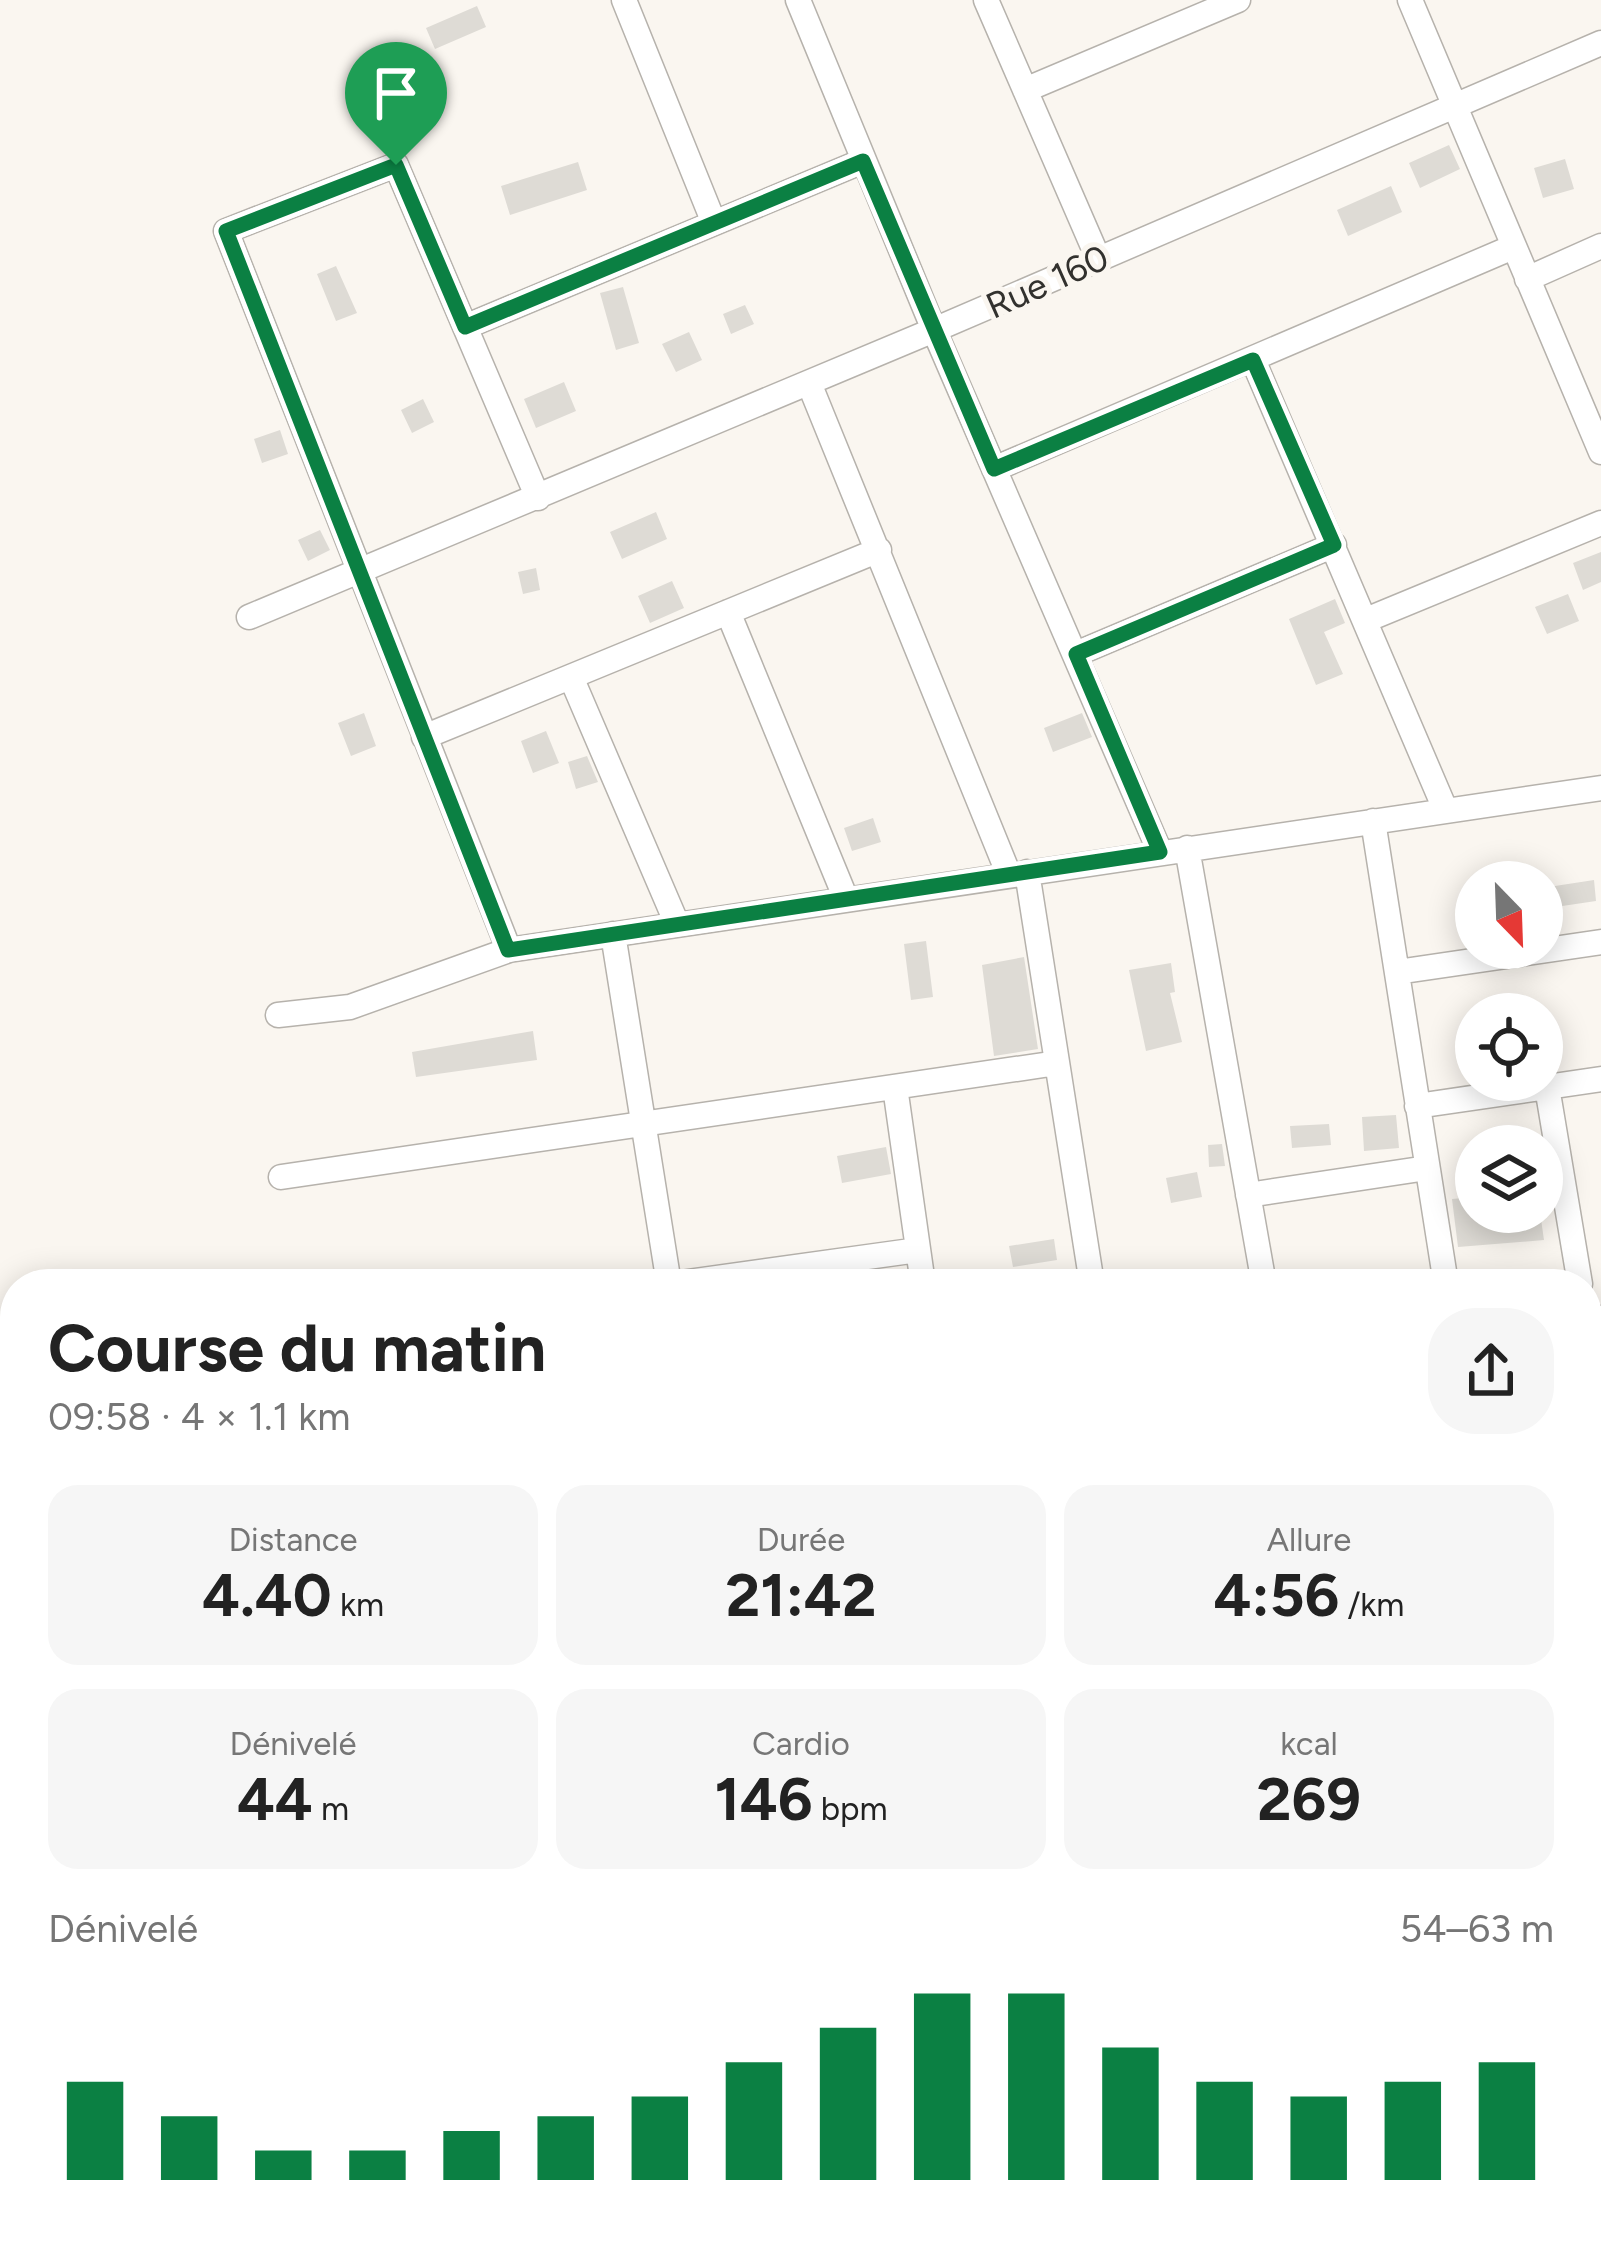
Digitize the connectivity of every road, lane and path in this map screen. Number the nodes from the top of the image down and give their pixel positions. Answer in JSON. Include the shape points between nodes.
{"nodes":[{"id":1,"x":623,"y":0,"type":"edge"},
{"id":2,"x":798,"y":0,"type":"edge"},
{"id":3,"x":986,"y":0,"type":"edge"},
{"id":4,"x":1238,"y":0,"type":"edge"},
{"id":5,"x":1410,"y":0,"type":"edge"},
{"id":6,"x":1601,"y":43,"type":"edge"},
{"id":7,"x":1025,"y":89,"type":"junction"},
{"id":8,"x":1456,"y":105,"type":"junction"},
{"id":9,"x":863,"y":161,"type":"junction"},
{"id":10,"x":713,"y":223,"type":"junction"},
{"id":11,"x":1601,"y":246,"type":"edge"},
{"id":12,"x":1514,"y":247,"type":"junction"},
{"id":13,"x":1098,"y":258,"type":"junction"},
{"id":14,"x":1527,"y":280,"type":"junction"},
{"id":15,"x":465,"y":327,"type":"junction"},
{"id":16,"x":934,"y":331,"type":"junction"},
{"id":17,"x":1253,"y":360,"type":"junction"},
{"id":18,"x":809,"y":383,"type":"junction"},
{"id":19,"x":1601,"y":452,"type":"edge"},
{"id":20,"x":994,"y":469,"type":"junction"},
{"id":21,"x":538,"y":498,"type":"junction"},
{"id":22,"x":1601,"y":524,"type":"edge"},
{"id":23,"x":1334,"y":545,"type":"junction"},
{"id":24,"x":879,"y":550,"type":"junction"},
{"id":25,"x":358,"y":572,"type":"junction"},
{"id":26,"x":728,"y":612,"type":"junction"},
{"id":27,"x":249,"y":617,"type":"dead end"},
{"id":28,"x":1366,"y":620,"type":"junction"},
{"id":29,"x":1076,"y":654,"type":"junction"},
{"id":30,"x":571,"y":676,"type":"junction"},
{"id":31,"x":424,"y":737,"type":"junction"},
{"id":32,"x":1601,"y":788,"type":"edge"},
{"id":33,"x":1445,"y":809,"type":"junction"},
{"id":34,"x":1372,"y":820,"type":"junction"},
{"id":35,"x":1187,"y":848,"type":"junction"},
{"id":36,"x":1160,"y":852,"type":"junction"},
{"id":37,"x":1018,"y":873,"type":"junction"},
{"id":38,"x":846,"y":899,"type":"junction"},
{"id":39,"x":677,"y":924,"type":"junction"},
{"id":40,"x":614,"y":934,"type":"junction"},
{"id":41,"x":1601,"y":942,"type":"edge"},
{"id":42,"x":508,"y":950,"type":"junction"},
{"id":43,"x":1396,"y":972,"type":"junction"},
{"id":44,"x":278,"y":1015,"type":"dead end"},
{"id":45,"x":1057,"y":1063,"type":"junction"},
{"id":46,"x":1601,"y":1078,"type":"edge"},
{"id":47,"x":1563,"y":1084,"type":"edge"},
{"id":48,"x":895,"y":1087,"type":"junction"},
{"id":49,"x":1455,"y":1101,"type":"edge"},
{"id":50,"x":1548,"y":1101,"type":"edge"},
{"id":51,"x":1418,"y":1106,"type":"junction"},
{"id":52,"x":644,"y":1124,"type":"junction"},
{"id":53,"x":1427,"y":1168,"type":"junction"},
{"id":54,"x":281,"y":1177,"type":"dead end"},
{"id":55,"x":1248,"y":1195,"type":"junction"},
{"id":56,"x":918,"y":1250,"type":"junction"},
{"id":57,"x":668,"y":1269,"type":"edge"},
{"id":58,"x":780,"y":1269,"type":"edge"},
{"id":59,"x":921,"y":1269,"type":"edge"},
{"id":60,"x":1090,"y":1269,"type":"edge"},
{"id":61,"x":1261,"y":1269,"type":"edge"},
{"id":62,"x":1444,"y":1269,"type":"edge"},
{"id":63,"x":1577,"y":1269,"type":"edge"}],
"edges":[{"from":1,"to":10,"type":"street"},
{"from":2,"to":9,"type":"street"},
{"from":3,"to":7,"type":"street"},
{"from":4,"to":7,"type":"street"},
{"from":5,"to":8,"type":"street"},
{"from":6,"to":8,"type":"street","name":"Rue 160"},
{"from":7,"to":13,"type":"street"},
{"from":8,"to":12,"type":"street"},
{"from":8,"to":13,"type":"street","name":"Rue 160"},
{"from":9,"to":10,"type":"street"},
{"from":9,"to":16,"type":"street"},
{"from":10,"to":15,"type":"street"},
{"from":11,"to":14,"type":"street"},
{"from":12,"to":14,"type":"street"},
{"from":12,"to":17,"type":"street"},
{"from":13,"to":16,"type":"street","name":"Rue 160"},
{"from":14,"to":19,"type":"street"},
{"from":15,"to":21,"type":"street"},
{"from":15,"to":25,"type":"street","via":[[396,165],[226,231]]},
{"from":16,"to":18,"type":"street","name":"Rue 160"},
{"from":16,"to":20,"type":"street"},
{"from":17,"to":20,"type":"street"},
{"from":17,"to":23,"type":"street"},
{"from":18,"to":21,"type":"street","name":"Rue 160"},
{"from":18,"to":24,"type":"street"},
{"from":20,"to":29,"type":"street"},
{"from":21,"to":25,"type":"street","name":"Rue 160"},
{"from":22,"to":28,"type":"street"},
{"from":23,"to":28,"type":"street"},
{"from":23,"to":29,"type":"street"},
{"from":24,"to":26,"type":"street"},
{"from":24,"to":37,"type":"street"},
{"from":25,"to":27,"type":"street","name":"Rue 160"},
{"from":25,"to":31,"type":"street"},
{"from":26,"to":30,"type":"street"},
{"from":26,"to":38,"type":"street"},
{"from":28,"to":33,"type":"street"},
{"from":29,"to":36,"type":"street"},
{"from":30,"to":31,"type":"street"},
{"from":30,"to":39,"type":"street"},
{"from":31,"to":42,"type":"street"},
{"from":32,"to":33,"type":"street"},
{"from":33,"to":34,"type":"street"},
{"from":34,"to":35,"type":"street"},
{"from":34,"to":43,"type":"street"},
{"from":35,"to":36,"type":"street"},
{"from":35,"to":55,"type":"street"},
{"from":36,"to":37,"type":"street"},
{"from":37,"to":38,"type":"street"},
{"from":37,"to":45,"type":"street"},
{"from":38,"to":39,"type":"street"},
{"from":39,"to":40,"type":"street"},
{"from":40,"to":42,"type":"street"},
{"from":40,"to":52,"type":"street"},
{"from":41,"to":43,"type":"street"},
{"from":42,"to":44,"type":"street","via":[[350,1007]]},
{"from":43,"to":51,"type":"street"},
{"from":45,"to":48,"type":"street"},
{"from":45,"to":60,"type":"street"},
{"from":46,"to":47,"type":"street"},
{"from":48,"to":52,"type":"street"},
{"from":48,"to":56,"type":"street"},
{"from":49,"to":51,"type":"street"},
{"from":50,"to":63,"type":"street"},
{"from":51,"to":53,"type":"street"},
{"from":52,"to":54,"type":"street"},
{"from":52,"to":57,"type":"street"},
{"from":53,"to":55,"type":"street"},
{"from":53,"to":62,"type":"street"},
{"from":55,"to":61,"type":"street"},
{"from":56,"to":58,"type":"street"},
{"from":56,"to":59,"type":"street"}]}
